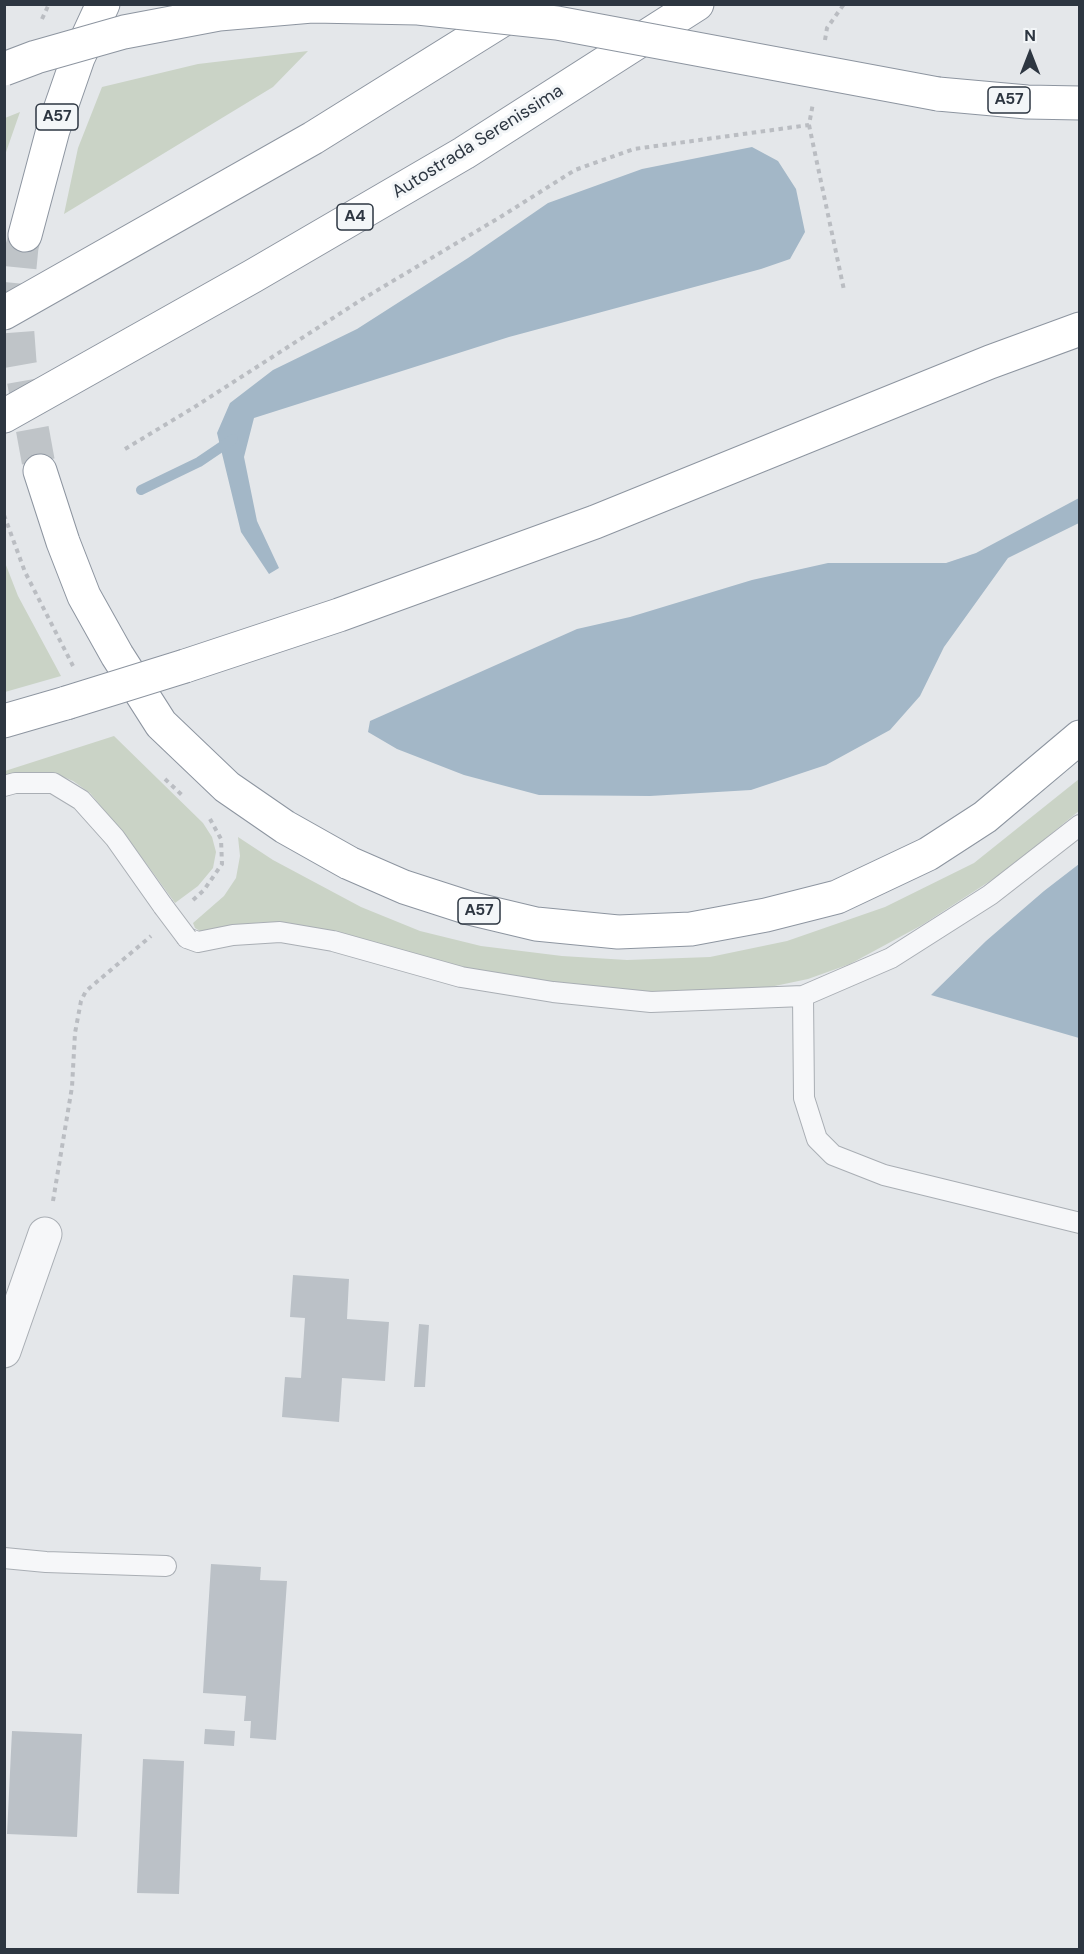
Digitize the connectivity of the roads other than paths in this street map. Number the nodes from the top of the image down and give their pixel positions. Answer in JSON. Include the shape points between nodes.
{"nodes":[{"id":1,"x":103,"y":4,"type":"edge"},
{"id":2,"x":526,"y":4,"type":"edge"},
{"id":3,"x":697,"y":4,"type":"edge"},
{"id":4,"x":4,"y":69,"type":"edge"},
{"id":5,"x":1080,"y":103,"type":"edge"},
{"id":6,"x":25,"y":235,"type":"tunnel mouth"},
{"id":7,"x":4,"y":313,"type":"edge"},
{"id":8,"x":1080,"y":329,"type":"edge"},
{"id":9,"x":4,"y":416,"type":"edge"},
{"id":10,"x":40,"y":471,"type":"tunnel mouth"},
{"id":11,"x":4,"y":721,"type":"edge"},
{"id":12,"x":1080,"y":737,"type":"edge"},
{"id":13,"x":4,"y":786,"type":"edge"},
{"id":14,"x":1080,"y":825,"type":"edge"},
{"id":15,"x":803,"y":996,"type":"junction"},
{"id":16,"x":1080,"y":1223,"type":"edge"},
{"id":17,"x":45,"y":1233,"type":"dead end"},
{"id":18,"x":4,"y":1351,"type":"edge"},
{"id":19,"x":4,"y":1558,"type":"edge"},
{"id":20,"x":166,"y":1566,"type":"dead end"}],
"edges":[{"from":1,"to":6,"type":"highway","number":"A57","via":[[78,58],[57,119]]},
{"from":2,"to":7,"type":"highway","via":[[313,138]]},
{"from":3,"to":9,"type":"highway","name":"Autostrada Serenissima","number":"A4","via":[[464,153]]},
{"from":4,"to":5,"type":"highway","number":"A57","bridge":true,"via":[[124,32],[219,14],[312,6],[418,9],[557,23],[938,94]]},
{"from":8,"to":11,"type":"highway","bridge":true,"via":[[595,522],[339,615]]},
{"from":10,"to":12,"type":"highway","number":"A57","via":[[84,596],[161,724],[227,788],[285,827],[404,887],[469,908],[536,924],[628,932],[691,929],[837,897],[928,854],[985,817]]},
{"from":13,"to":15,"type":"lane","bridge":true,"via":[[53,783],[81,800],[115,838],[187,938],[198,942],[280,932],[333,941],[460,977],[651,1002]]},
{"from":14,"to":15,"type":"lane","via":[[990,895],[891,958]]},
{"from":15,"to":16,"type":"lane","via":[[804,1098],[817,1139],[833,1155],[884,1175]]},
{"from":17,"to":18,"type":"street"},
{"from":19,"to":20,"type":"lane"}]}
